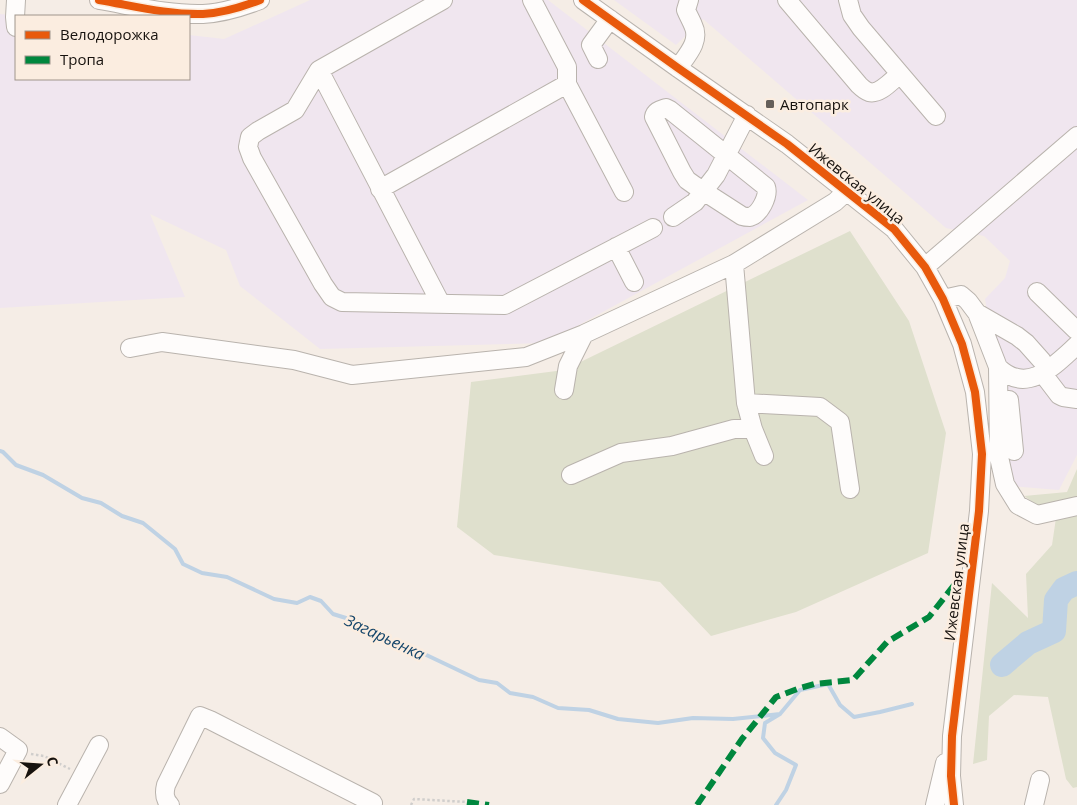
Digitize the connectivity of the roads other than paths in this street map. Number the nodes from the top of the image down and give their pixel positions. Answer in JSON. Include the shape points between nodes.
{"nodes":[{"id":1,"x":16,"y":0,"type":"edge"},
{"id":2,"x":100,"y":0,"type":"edge"},
{"id":3,"x":260,"y":0,"type":"edge"},
{"id":4,"x":443,"y":0,"type":"edge"},
{"id":5,"x":532,"y":0,"type":"edge"},
{"id":6,"x":583,"y":0,"type":"edge"},
{"id":7,"x":689,"y":0,"type":"edge"},
{"id":8,"x":786,"y":0,"type":"edge"},
{"id":9,"x":848,"y":0,"type":"edge"},
{"id":10,"x":173,"y":10,"type":"edge"},
{"id":11,"x":15,"y":15,"type":"edge"},
{"id":12,"x":107,"y":15,"type":"edge"},
{"id":13,"x":610,"y":19,"type":"junction"},
{"id":14,"x":598,"y":59,"type":"dead end"},
{"id":15,"x":678,"y":68,"type":"junction"},
{"id":16,"x":319,"y":70,"type":"junction"},
{"id":17,"x":900,"y":74,"type":"junction"},
{"id":18,"x":567,"y":84,"type":"junction"},
{"id":19,"x":747,"y":115,"type":"junction"},
{"id":20,"x":936,"y":116,"type":"dead end"},
{"id":21,"x":1077,"y":136,"type":"edge"},
{"id":22,"x":727,"y":155,"type":"junction"},
{"id":23,"x":380,"y":189,"type":"junction"},
{"id":24,"x":703,"y":191,"type":"junction"},
{"id":25,"x":847,"y":191,"type":"junction"},
{"id":26,"x":624,"y":192,"type":"dead end"},
{"id":27,"x":673,"y":217,"type":"dead end"},
{"id":28,"x":653,"y":228,"type":"dead end"},
{"id":29,"x":616,"y":248,"type":"junction"},
{"id":30,"x":734,"y":264,"type":"junction"},
{"id":31,"x":925,"y":267,"type":"junction"},
{"id":32,"x":634,"y":282,"type":"dead end"},
{"id":33,"x":1037,"y":292,"type":"dead end"},
{"id":34,"x":943,"y":298,"type":"junction"},
{"id":35,"x":441,"y":304,"type":"junction"},
{"id":36,"x":977,"y":313,"type":"junction"},
{"id":37,"x":1077,"y":330,"type":"edge"},
{"id":38,"x":584,"y":334,"type":"junction"},
{"id":39,"x":1077,"y":345,"type":"edge"},
{"id":40,"x":130,"y":348,"type":"dead end"},
{"id":41,"x":1043,"y":367,"type":"junction"},
{"id":42,"x":1003,"y":371,"type":"junction"},
{"id":43,"x":564,"y":390,"type":"dead end"},
{"id":44,"x":1077,"y":399,"type":"edge"},
{"id":45,"x":746,"y":403,"type":"junction"},
{"id":46,"x":753,"y":429,"type":"junction"},
{"id":47,"x":1014,"y":451,"type":"dead end"},
{"id":48,"x":764,"y":456,"type":"dead end"},
{"id":49,"x":571,"y":475,"type":"dead end"},
{"id":50,"x":850,"y":489,"type":"dead end"},
{"id":51,"x":1077,"y":506,"type":"edge"},
{"id":52,"x":952,"y":736,"type":"junction"},
{"id":53,"x":0,"y":737,"type":"edge"},
{"id":54,"x":99,"y":745,"type":"dead end"},
{"id":55,"x":1040,"y":780,"type":"dead end"},
{"id":56,"x":0,"y":784,"type":"edge"},
{"id":57,"x":373,"y":802,"type":"dead end"},
{"id":58,"x":68,"y":805,"type":"edge"},
{"id":59,"x":170,"y":805,"type":"edge"},
{"id":60,"x":935,"y":805,"type":"edge"},
{"id":61,"x":954,"y":805,"type":"edge"},
{"id":62,"x":1034,"y":805,"type":"edge"}],
"edges":[{"from":1,"to":11,"type":"street"},
{"from":2,"to":10,"type":"street","via":[[146,10]]},
{"from":2,"to":12,"type":"street"},
{"from":3,"to":10,"type":"street","via":[[205,14]]},
{"from":4,"to":16,"type":"street"},
{"from":5,"to":18,"type":"street","via":[[567,67]]},
{"from":6,"to":13,"type":"street","name":"Ижевская улица"},
{"from":7,"to":15,"type":"street","via":[[686,10],[696,34],[694,45]]},
{"from":8,"to":17,"type":"street","via":[[868,92],[875,93]]},
{"from":9,"to":17,"type":"street","via":[[860,28]]},
{"from":13,"to":14,"type":"street","via":[[591,45]]},
{"from":13,"to":15,"type":"street","name":"Ижевская улица"},
{"from":15,"to":19,"type":"street","name":"Ижевская улица"},
{"from":16,"to":23,"type":"street"},
{"from":16,"to":35,"type":"street","via":[[295,110],[250,137],[248,147],[252,158],[332,297],[342,302]]},
{"from":17,"to":20,"type":"street"},
{"from":18,"to":23,"type":"street"},
{"from":18,"to":26,"type":"street"},
{"from":19,"to":22,"type":"street"},
{"from":19,"to":25,"type":"street","name":"Ижевская улица"},
{"from":21,"to":31,"type":"street"},
{"from":22,"to":24,"type":"street"},
{"from":22,"to":24,"type":"street","via":[[766,187],[765,200],[757,212],[748,217]]},
{"from":22,"to":24,"type":"street","via":[[670,110],[661,109],[655,113],[655,121],[682,172],[687,180]]},
{"from":23,"to":35,"type":"street"},
{"from":24,"to":27,"type":"street","via":[[695,202]]},
{"from":25,"to":30,"type":"street","via":[[835,202]]},
{"from":25,"to":31,"type":"street","name":"Ижевская улица","via":[[894,229]]},
{"from":28,"to":29,"type":"street"},
{"from":29,"to":32,"type":"street"},
{"from":29,"to":35,"type":"street","via":[[505,305]]},
{"from":30,"to":38,"type":"street"},
{"from":30,"to":45,"type":"street"},
{"from":31,"to":34,"type":"street","name":"Ижевская улица"},
{"from":33,"to":37,"type":"street"},
{"from":34,"to":36,"type":"street","via":[[960,295]]},
{"from":34,"to":52,"type":"street","name":"Ижевская улица","via":[[962,344],[975,392],[982,454],[979,511]]},
{"from":36,"to":41,"type":"street","via":[[1026,343]]},
{"from":36,"to":42,"type":"street"},
{"from":38,"to":40,"type":"street","via":[[526,357],[352,375],[294,360],[162,342]]},
{"from":38,"to":43,"type":"street","via":[[568,366]]},
{"from":39,"to":41,"type":"street"},
{"from":41,"to":42,"type":"street","via":[[1036,377],[1020,379]]},
{"from":41,"to":44,"type":"street","via":[[1059,395]]},
{"from":42,"to":47,"type":"street"},
{"from":42,"to":51,"type":"street","via":[[999,457],[1006,484],[1018,505],[1037,515]]},
{"from":45,"to":46,"type":"street"},
{"from":45,"to":50,"type":"street","via":[[820,407],[840,422]]},
{"from":46,"to":48,"type":"street"},
{"from":46,"to":49,"type":"street","via":[[734,429],[672,446],[620,453]]},
{"from":52,"to":60,"type":"street"},
{"from":52,"to":61,"type":"street","name":"Ижевская улица"},
{"from":53,"to":56,"type":"street","via":[[18,750]]},
{"from":54,"to":58,"type":"street"},
{"from":55,"to":62,"type":"street"},
{"from":57,"to":59,"type":"street","via":[[200,716],[166,785],[164,793]]}]}
